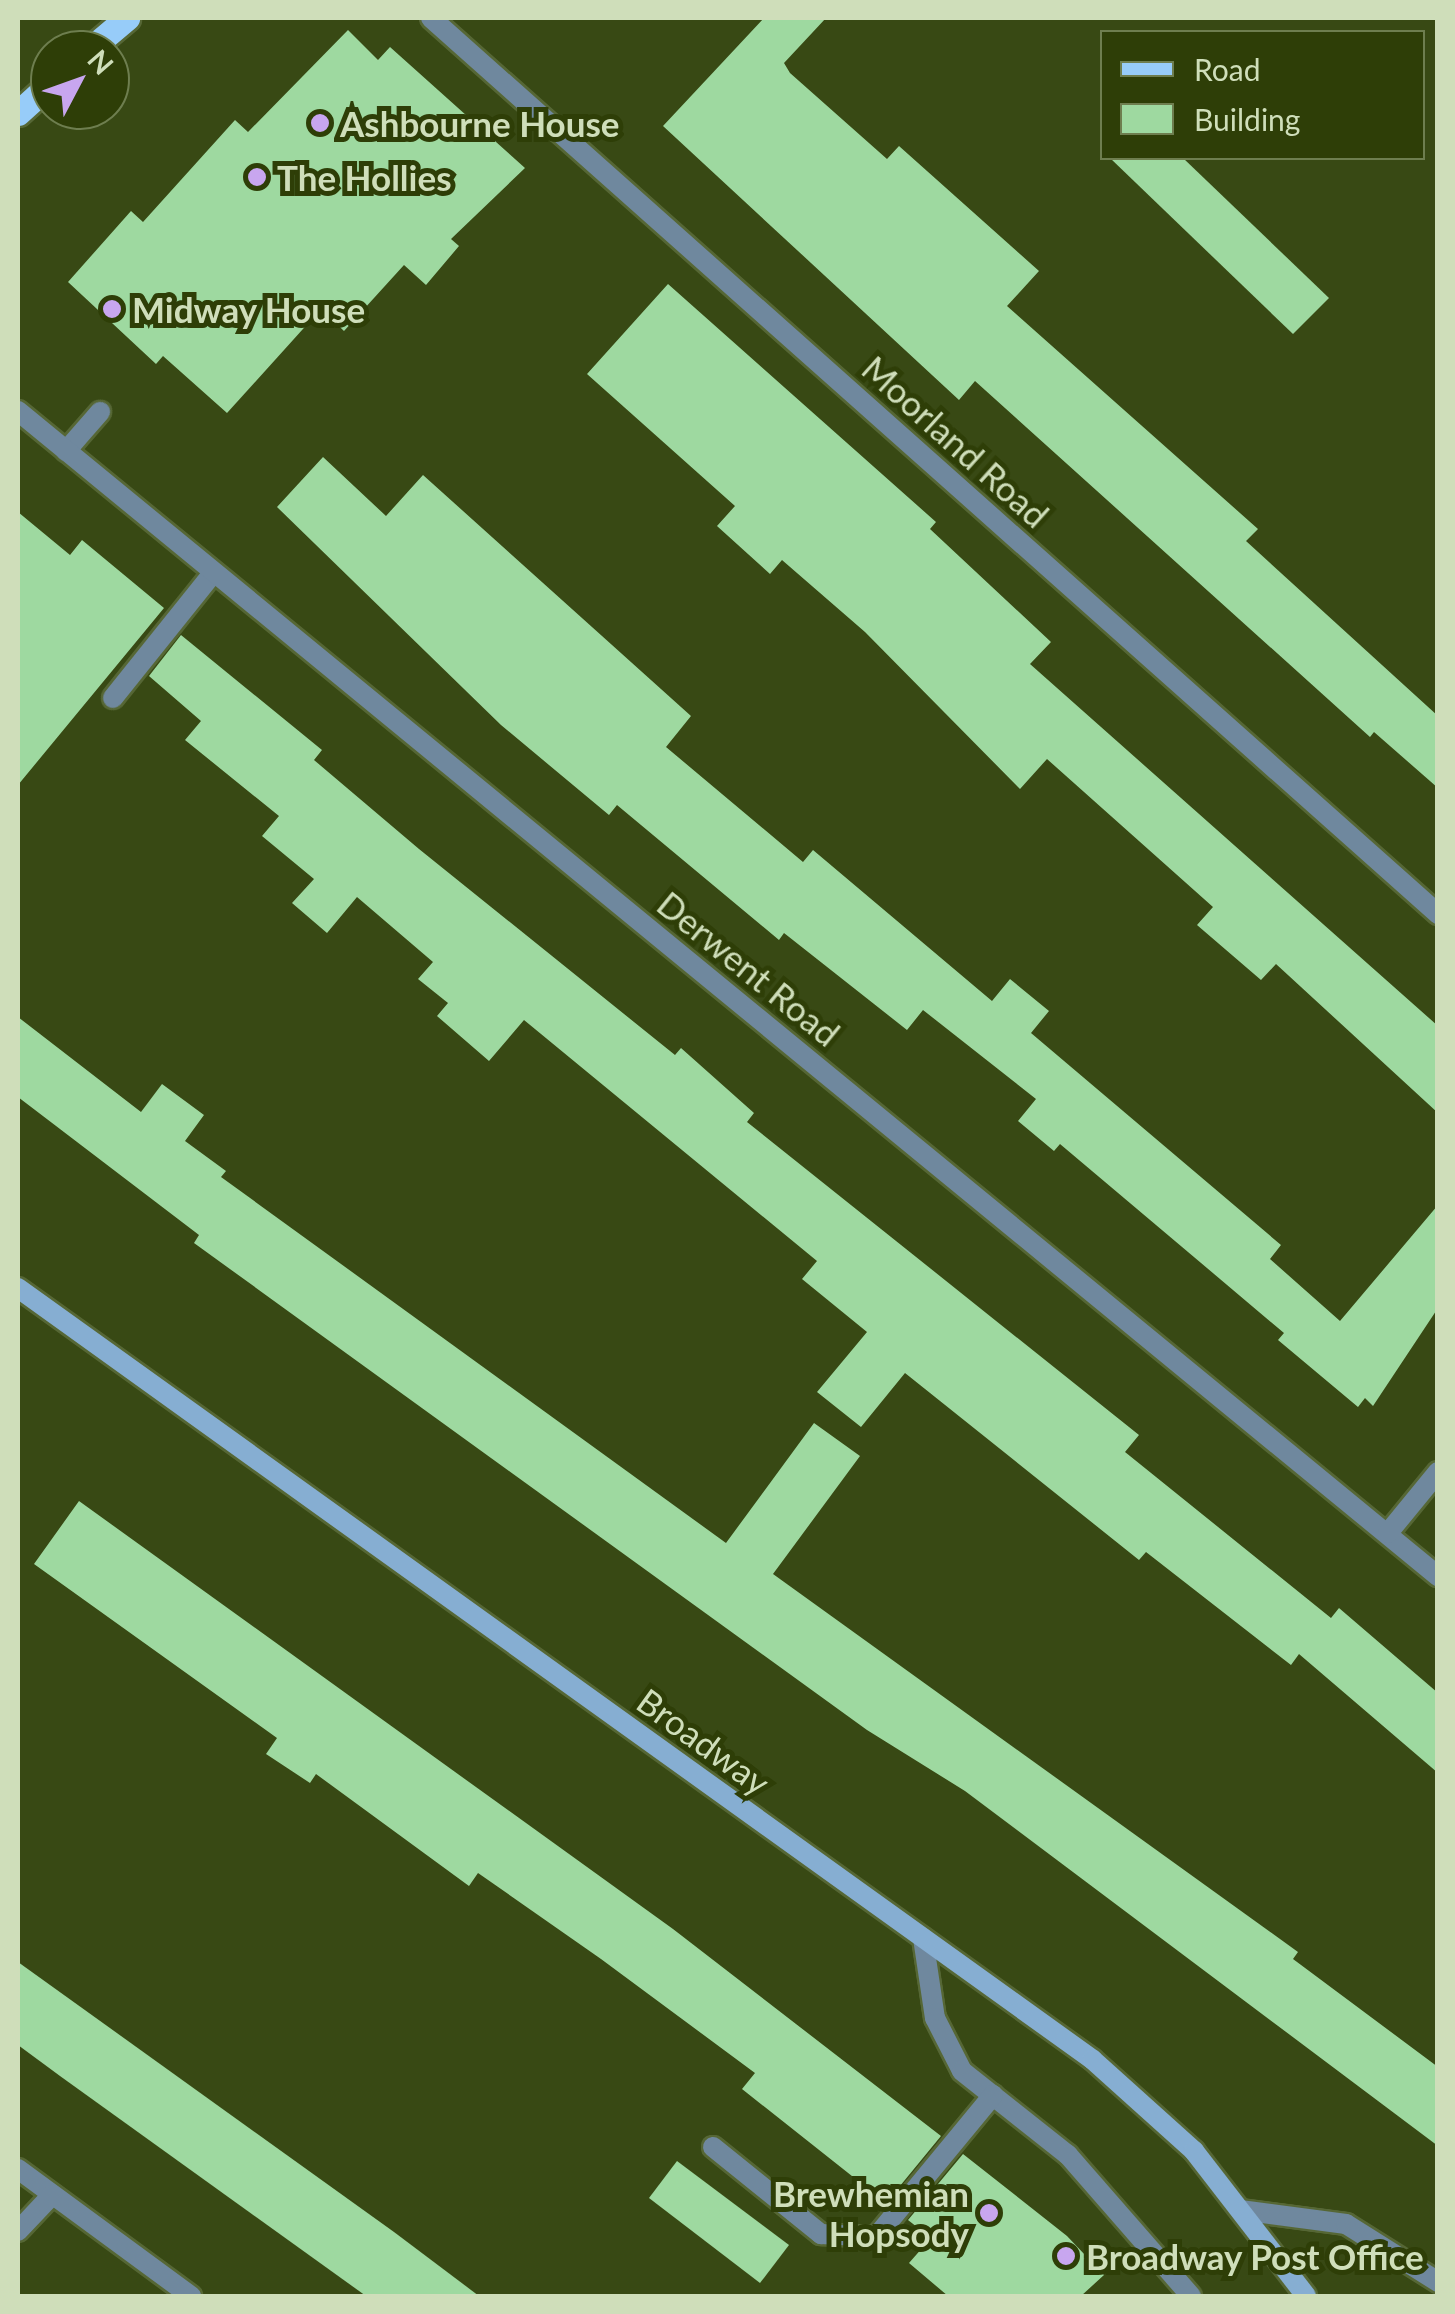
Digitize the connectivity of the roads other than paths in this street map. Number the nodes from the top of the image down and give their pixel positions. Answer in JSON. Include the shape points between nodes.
{"nodes":[{"id":1,"x":431,"y":18,"type":"edge"},
{"id":2,"x":18,"y":411,"type":"edge"},
{"id":3,"x":100,"y":412,"type":"dead end"},
{"id":4,"x":66,"y":452,"type":"junction"},
{"id":5,"x":214,"y":572,"type":"junction"},
{"id":6,"x":113,"y":698,"type":"dead end"},
{"id":7,"x":1438,"y":914,"type":"edge"},
{"id":8,"x":18,"y":1288,"type":"edge"},
{"id":9,"x":1438,"y":1472,"type":"edge"},
{"id":10,"x":1388,"y":1532,"type":"junction"},
{"id":11,"x":1438,"y":1576,"type":"edge"},
{"id":12,"x":924,"y":1938,"type":"junction"},
{"id":13,"x":993,"y":2095,"type":"junction"},
{"id":14,"x":713,"y":2147,"type":"dead end"},
{"id":15,"x":18,"y":2169,"type":"edge"},
{"id":16,"x":52,"y":2195,"type":"junction"},
{"id":17,"x":1240,"y":2210,"type":"junction"},
{"id":18,"x":18,"y":2230,"type":"edge"},
{"id":19,"x":1438,"y":2282,"type":"edge"},
{"id":20,"x":191,"y":2296,"type":"edge"},
{"id":21,"x":1191,"y":2296,"type":"edge"},
{"id":22,"x":1306,"y":2296,"type":"edge"}],
"edges":[{"from":1,"to":7,"type":"street","name":"Moorland Road"},
{"from":2,"to":4,"type":"street","name":"Derwent Road"},
{"from":3,"to":4,"type":"street"},
{"from":4,"to":5,"type":"street","name":"Derwent Road"},
{"from":5,"to":6,"type":"street"},
{"from":5,"to":10,"type":"street","name":"Derwent Road"},
{"from":8,"to":12,"type":"street","name":"Broadway"},
{"from":9,"to":10,"type":"street"},
{"from":10,"to":11,"type":"street","name":"Derwent Road"},
{"from":12,"to":13,"type":"street","via":[[948,2051]]},
{"from":12,"to":17,"type":"street","name":"Broadway","via":[[1142,2100]]},
{"from":13,"to":14,"type":"street","via":[[876,2237],[820,2234]]},
{"from":13,"to":21,"type":"street","via":[[1097,2184]]},
{"from":15,"to":16,"type":"street"},
{"from":16,"to":18,"type":"street"},
{"from":16,"to":20,"type":"street"},
{"from":17,"to":19,"type":"street","via":[[1346,2224]]},
{"from":17,"to":22,"type":"street","name":"Broadway"}]}
